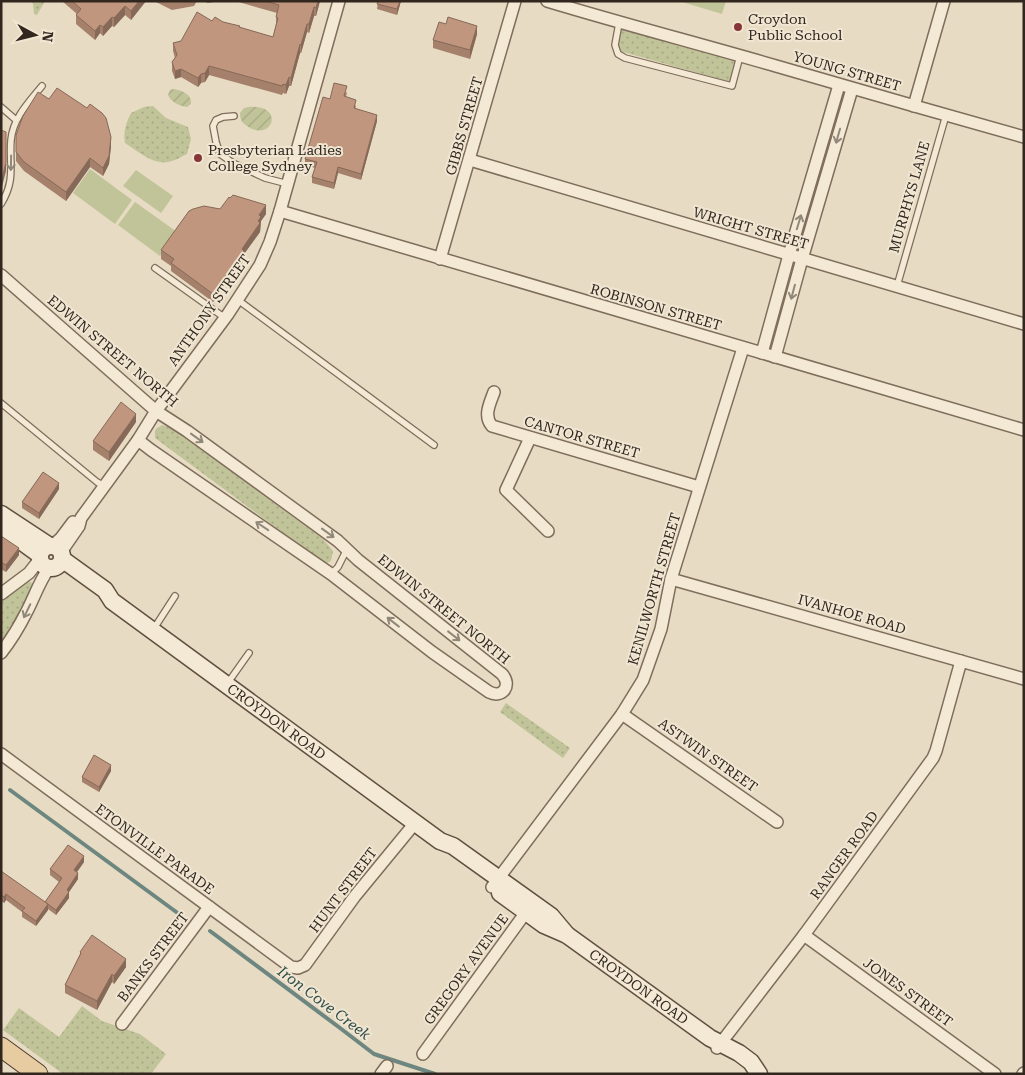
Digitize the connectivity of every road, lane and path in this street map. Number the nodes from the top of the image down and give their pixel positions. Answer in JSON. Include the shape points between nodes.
{"nodes":[{"id":1,"x":340,"y":1,"type":"edge"},
{"id":2,"x":515,"y":1,"type":"edge"},
{"id":3,"x":547,"y":1,"type":"edge"},
{"id":4,"x":944,"y":1,"type":"edge"},
{"id":5,"x":619,"y":23,"type":"junction"},
{"id":6,"x":740,"y":56,"type":"junction"},
{"id":7,"x":839,"y":85,"type":"junction"},
{"id":8,"x":42,"y":86,"type":"dead end"},
{"id":9,"x":852,"y":89,"type":"junction"},
{"id":10,"x":914,"y":106,"type":"junction"},
{"id":11,"x":1,"y":108,"type":"edge"},
{"id":12,"x":946,"y":115,"type":"junction"},
{"id":13,"x":234,"y":116,"type":"dead end"},
{"id":14,"x":16,"y":120,"type":"junction"},
{"id":15,"x":1024,"y":137,"type":"edge"},
{"id":16,"x":470,"y":160,"type":"junction"},
{"id":17,"x":288,"y":184,"type":"junction"},
{"id":18,"x":1,"y":204,"type":"edge"},
{"id":19,"x":280,"y":212,"type":"junction"},
{"id":20,"x":789,"y":255,"type":"junction"},
{"id":21,"x":440,"y":259,"type":"junction"},
{"id":22,"x":802,"y":259,"type":"junction"},
{"id":23,"x":155,"y":268,"type":"dead end"},
{"id":24,"x":1,"y":275,"type":"edge"},
{"id":25,"x":897,"y":286,"type":"junction"},
{"id":26,"x":238,"y":300,"type":"junction"},
{"id":27,"x":225,"y":318,"type":"junction"},
{"id":28,"x":1024,"y":324,"type":"edge"},
{"id":29,"x":743,"y":348,"type":"junction"},
{"id":30,"x":762,"y":354,"type":"junction"},
{"id":31,"x":775,"y":358,"type":"junction"},
{"id":32,"x":494,"y":392,"type":"dead end"},
{"id":33,"x":1,"y":403,"type":"edge"},
{"id":34,"x":156,"y":411,"type":"junction"},
{"id":35,"x":1024,"y":430,"type":"edge"},
{"id":36,"x":530,"y":438,"type":"junction"},
{"id":37,"x":138,"y":440,"type":"junction"},
{"id":38,"x":434,"y":445,"type":"dead end"},
{"id":39,"x":104,"y":486,"type":"junction"},
{"id":40,"x":699,"y":487,"type":"junction"},
{"id":41,"x":1,"y":514,"type":"edge"},
{"id":42,"x":1,"y":527,"type":"edge"},
{"id":43,"x":548,"y":531,"type":"dead end"},
{"id":44,"x":346,"y":549,"type":"junction"},
{"id":45,"x":51,"y":556,"type":"junction"},
{"id":46,"x":331,"y":574,"type":"junction"},
{"id":47,"x":22,"y":578,"type":"junction"},
{"id":48,"x":671,"y":579,"type":"junction"},
{"id":49,"x":37,"y":589,"type":"junction"},
{"id":50,"x":1,"y":594,"type":"edge"},
{"id":51,"x":175,"y":596,"type":"dead end"},
{"id":52,"x":152,"y":631,"type":"junction"},
{"id":53,"x":1,"y":653,"type":"edge"},
{"id":54,"x":248,"y":653,"type":"dead end"},
{"id":55,"x":961,"y":661,"type":"junction"},
{"id":56,"x":1024,"y":679,"type":"edge"},
{"id":57,"x":226,"y":685,"type":"junction"},
{"id":58,"x":622,"y":714,"type":"junction"},
{"id":59,"x":1,"y":754,"type":"edge"},
{"id":60,"x":777,"y":822,"type":"dead end"},
{"id":61,"x":415,"y":823,"type":"junction"},
{"id":62,"x":495,"y":882,"type":"junction"},
{"id":63,"x":209,"y":907,"type":"junction"},
{"id":64,"x":529,"y":907,"type":"junction"},
{"id":65,"x":804,"y":935,"type":"junction"},
{"id":66,"x":292,"y":967,"type":"joint"},
{"id":67,"x":122,"y":1024,"type":"dead end"},
{"id":68,"x":716,"y":1043,"type":"junction"},
{"id":69,"x":1,"y":1047,"type":"edge"},
{"id":70,"x":423,"y":1054,"type":"dead end"},
{"id":71,"x":754,"y":1072,"type":"edge"},
{"id":72,"x":38,"y":1074,"type":"edge"},
{"id":73,"x":995,"y":1074,"type":"edge"}],
"edges":[{"from":1,"to":17,"type":"street","name":"ANTHONY STREET"},
{"from":2,"to":16,"type":"street","name":"GIBBS STREET"},
{"from":3,"to":5,"type":"street","name":"YOUNG STREET"},
{"from":4,"to":10,"type":"street"},
{"from":5,"to":6,"type":"street","name":"YOUNG STREET"},
{"from":5,"to":6,"type":"lane","via":[[615,45],[618,54],[625,58],[732,86]]},
{"from":6,"to":7,"type":"street","name":"YOUNG STREET"},
{"from":7,"to":9,"type":"street","name":"YOUNG STREET"},
{"from":20,"to":7,"type":"street","one_way":true},
{"from":8,"to":14,"type":"lane"},
{"from":9,"to":10,"type":"street","name":"YOUNG STREET"},
{"from":9,"to":22,"type":"street","one_way":true},
{"from":10,"to":12,"type":"street","name":"YOUNG STREET"},
{"from":11,"to":14,"type":"lane"},
{"from":12,"to":15,"type":"street","name":"YOUNG STREET"},
{"from":12,"to":25,"type":"lane","name":"MURPHYS LANE"},
{"from":13,"to":17,"type":"lane","via":[[216,120],[213,126],[220,154],[265,178]]},
{"from":14,"to":18,"type":"lane","one_way":true,"via":[[11,139],[10,180]]},
{"from":16,"to":20,"type":"street","name":"WRIGHT STREET"},
{"from":16,"to":21,"type":"street","name":"GIBBS STREET"},
{"from":17,"to":19,"type":"street","name":"ANTHONY STREET"},
{"from":19,"to":21,"type":"street","name":"ROBINSON STREET"},
{"from":19,"to":26,"type":"street","name":"ANTHONY STREET","via":[[260,265]]},
{"from":20,"to":22,"type":"street","name":"WRIGHT STREET"},
{"from":20,"to":30,"type":"street"},
{"from":21,"to":29,"type":"street","name":"ROBINSON STREET"},
{"from":22,"to":25,"type":"street","name":"WRIGHT STREET"},
{"from":22,"to":31,"type":"street","one_way":true},
{"from":23,"to":27,"type":"lane"},
{"from":24,"to":34,"type":"street","name":"EDWIN STREET NORTH"},
{"from":25,"to":28,"type":"street","name":"WRIGHT STREET"},
{"from":26,"to":27,"type":"street","name":"ANTHONY STREET"},
{"from":26,"to":38,"type":"lane"},
{"from":27,"to":34,"type":"street","name":"ANTHONY STREET"},
{"from":29,"to":30,"type":"street","name":"ROBINSON STREET"},
{"from":29,"to":40,"type":"street","name":"KENILWORTH STREET"},
{"from":30,"to":31,"type":"street","name":"ROBINSON STREET"},
{"from":31,"to":35,"type":"street","name":"ROBINSON STREET"},
{"from":32,"to":36,"type":"street","name":"CANTOR STREET","via":[[487,414],[488,422]]},
{"from":33,"to":39,"type":"lane"},
{"from":34,"to":37,"type":"street","name":"ANTHONY STREET"},
{"from":34,"to":44,"type":"street","name":"EDWIN STREET NORTH","one_way":true},
{"from":36,"to":40,"type":"street","name":"CANTOR STREET"},
{"from":36,"to":43,"type":"street","via":[[506,490]]},
{"from":37,"to":39,"type":"street","name":"ANTHONY STREET"},
{"from":46,"to":37,"type":"street","name":"EDWIN STREET NORTH","one_way":true},
{"from":39,"to":45,"type":"street","name":"ANTHONY STREET","via":[[81,518],[73,522]]},
{"from":40,"to":48,"type":"street","name":"KENILWORTH STREET"},
{"from":41,"to":45,"type":"street","name":"CROYDON ROAD"},
{"from":42,"to":45,"type":"street","name":"CROYDON ROAD"},
{"from":44,"to":46,"type":"lane"},
{"from":44,"to":46,"type":"street","name":"EDWIN STREET NORTH","one_way":true,"via":[[502,674],[507,682],[504,690],[497,694],[489,692]]},
{"from":45,"to":47,"type":"street","name":"ANTHONY STREET"},
{"from":45,"to":49,"type":"street","name":"ANTHONY STREET"},
{"from":45,"to":52,"type":"street","name":"CROYDON ROAD","via":[[105,590],[112,601]]},
{"from":47,"to":49,"type":"lane","via":[[34,578]]},
{"from":47,"to":50,"type":"street","name":"ANTHONY STREET"},
{"from":48,"to":55,"type":"street","name":"IVANHOE ROAD"},
{"from":48,"to":58,"type":"street","name":"KENILWORTH STREET","via":[[661,628],[643,680]]},
{"from":49,"to":53,"type":"street","name":"ANTHONY STREET","one_way":true,"via":[[26,614]]},
{"from":51,"to":52,"type":"lane"},
{"from":52,"to":57,"type":"street","name":"CROYDON ROAD"},
{"from":54,"to":57,"type":"lane"},
{"from":55,"to":56,"type":"street","name":"IVANHOE ROAD"},
{"from":55,"to":65,"type":"street","name":"RANGER ROAD","via":[[933,758]]},
{"from":57,"to":61,"type":"street","name":"CROYDON ROAD"},
{"from":58,"to":60,"type":"street","name":"ASTWIN STREET"},
{"from":58,"to":62,"type":"street","name":"KENILWORTH STREET"},
{"from":59,"to":63,"type":"street","name":"ETONVILLE PARADE"},
{"from":61,"to":62,"type":"street","name":"CROYDON ROAD","via":[[440,842],[453,846]]},
{"from":61,"to":66,"type":"street","name":"HUNT STREET","via":[[355,896],[305,965]]},
{"from":62,"to":64,"type":"street","name":"CROYDON ROAD"},
{"from":63,"to":66,"type":"street","name":"ETONVILLE PARADE"},
{"from":63,"to":67,"type":"street","name":"BANKS STREET"},
{"from":64,"to":68,"type":"street","name":"CROYDON ROAD","via":[[551,916],[567,935]]},
{"from":64,"to":70,"type":"street","name":"GREGORY AVENUE"},
{"from":65,"to":68,"type":"street","name":"RANGER ROAD"},
{"from":65,"to":73,"type":"street","name":"JONES STREET"},
{"from":68,"to":71,"type":"street","name":"CROYDON ROAD","via":[[739,1053],[750,1062]]},
{"from":69,"to":72,"type":"main road"}]}
